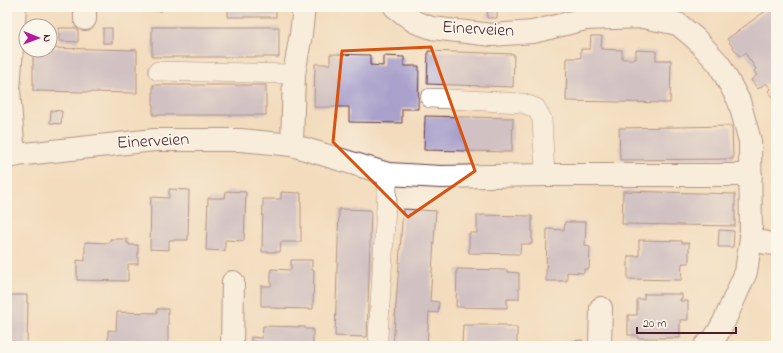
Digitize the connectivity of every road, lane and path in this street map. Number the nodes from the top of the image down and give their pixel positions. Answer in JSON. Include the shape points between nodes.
{"nodes":[{"id":1,"x":15,"y":7,"type":"edge"},
{"id":2,"x":304,"y":7,"type":"edge"},
{"id":3,"x":395,"y":7,"type":"edge"},
{"id":4,"x":158,"y":71,"type":"dead end"},
{"id":5,"x":294,"y":74,"type":"junction"},
{"id":6,"x":8,"y":90,"type":"edge"},
{"id":7,"x":430,"y":98,"type":"dead end"},
{"id":8,"x":292,"y":145,"type":"junction"},
{"id":9,"x":11,"y":156,"type":"edge"},
{"id":10,"x":388,"y":174,"type":"junction"},
{"id":11,"x":545,"y":175,"type":"junction"},
{"id":12,"x":751,"y":175,"type":"junction"},
{"id":13,"x":751,"y":238,"type":"junction"},
{"id":14,"x":776,"y":244,"type":"edge"},
{"id":15,"x":234,"y":282,"type":"dead end"},
{"id":16,"x":601,"y":308,"type":"dead end"},
{"id":17,"x":378,"y":337,"type":"dead end"},
{"id":18,"x":232,"y":346,"type":"edge"},
{"id":19,"x":600,"y":346,"type":"edge"},
{"id":20,"x":705,"y":346,"type":"edge"}],
"edges":[{"from":1,"to":6,"type":"street","name":"Einerveien"},
{"from":2,"to":5,"type":"street"},
{"from":3,"to":12,"type":"street","name":"Einerveien","via":[[415,22],[432,28],[492,35],[532,32],[585,19],[643,17],[678,24],[719,64],[739,101],[750,141]]},
{"from":4,"to":5,"type":"lane"},
{"from":5,"to":8,"type":"street"},
{"from":6,"to":9,"type":"street","name":"Einerveien"},
{"from":7,"to":11,"type":"lane","via":[[522,103],[536,108],[542,118]]},
{"from":8,"to":9,"type":"street","name":"Einerveien","via":[[242,140],[154,140]]},
{"from":8,"to":10,"type":"street","name":"Einerveien"},
{"from":10,"to":11,"type":"street","name":"Einerveien","via":[[441,177]]},
{"from":10,"to":17,"type":"lane"},
{"from":11,"to":12,"type":"street","name":"Einerveien"},
{"from":12,"to":13,"type":"street","name":"Einerveien"},
{"from":13,"to":14,"type":"street"},
{"from":13,"to":20,"type":"street","name":"Einerveien","via":[[746,272],[723,324],[714,339]]},
{"from":15,"to":18,"type":"street"},
{"from":16,"to":19,"type":"street"}]}
